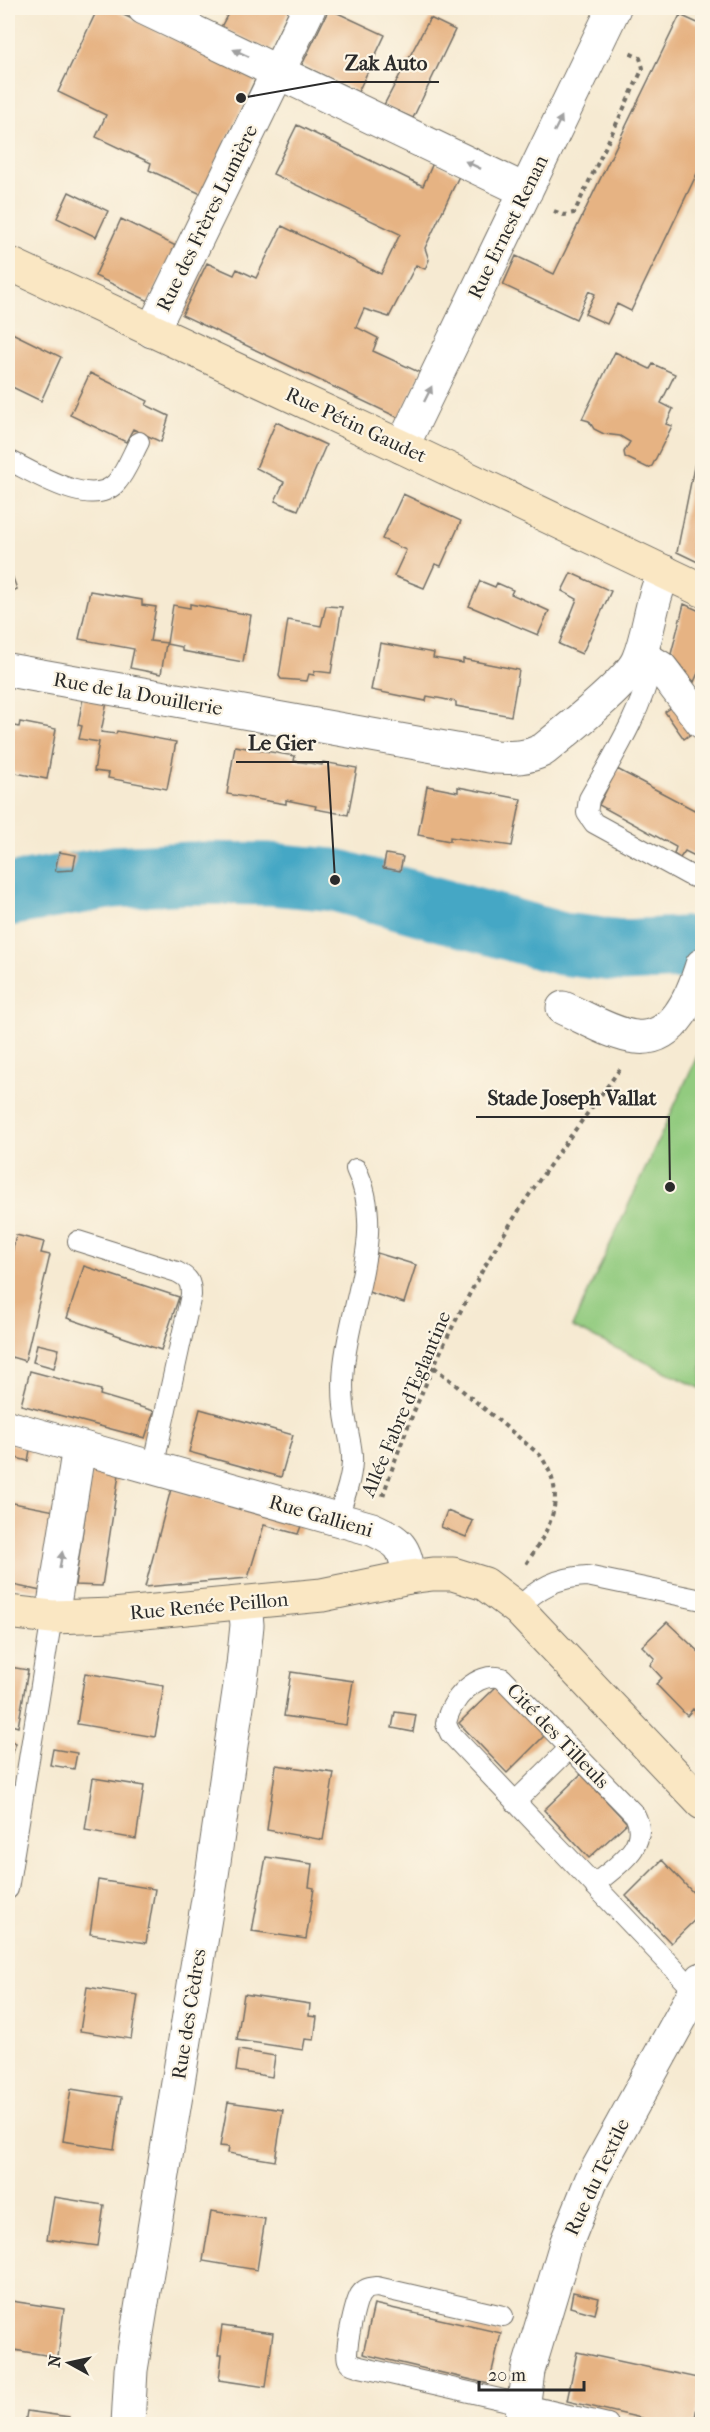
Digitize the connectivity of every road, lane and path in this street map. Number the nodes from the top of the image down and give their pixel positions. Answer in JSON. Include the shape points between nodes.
{"nodes":[{"id":1,"x":144,"y":8,"type":"edge"},
{"id":2,"x":309,"y":8,"type":"edge"},
{"id":3,"x":614,"y":8,"type":"edge"},
{"id":4,"x":599,"y":39,"type":"junction"},
{"id":5,"x":279,"y":71,"type":"junction"},
{"id":6,"x":524,"y":194,"type":"junction"},
{"id":7,"x":8,"y":263,"type":"edge"},
{"id":8,"x":152,"y":331,"type":"junction"},
{"id":9,"x":139,"y":442,"type":"dead end"},
{"id":10,"x":402,"y":447,"type":"junction"},
{"id":11,"x":8,"y":460,"type":"edge"},
{"id":12,"x":665,"y":572,"type":"junction"},
{"id":13,"x":702,"y":590,"type":"edge"},
{"id":14,"x":647,"y":658,"type":"junction"},
{"id":15,"x":8,"y":670,"type":"edge"},
{"id":16,"x":702,"y":722,"type":"edge"},
{"id":17,"x":702,"y":876,"type":"edge"},
{"id":18,"x":698,"y":978,"type":"edge"},
{"id":19,"x":563,"y":1008,"type":"dead end"},
{"id":20,"x":648,"y":1037,"type":"junction"},
{"id":21,"x":356,"y":1169,"type":"dead end"},
{"id":22,"x":78,"y":1241,"type":"dead end"},
{"id":23,"x":434,"y":1367,"type":"junction"},
{"id":24,"x":8,"y":1427,"type":"edge"},
{"id":25,"x":79,"y":1447,"type":"junction"},
{"id":26,"x":153,"y":1468,"type":"junction"},
{"id":27,"x":380,"y":1507,"type":"dead end"},
{"id":28,"x":337,"y":1520,"type":"junction"},
{"id":29,"x":409,"y":1577,"type":"junction"},
{"id":30,"x":702,"y":1600,"type":"edge"},
{"id":31,"x":510,"y":1602,"type":"junction"},
{"id":32,"x":245,"y":1603,"type":"junction"},
{"id":33,"x":8,"y":1612,"type":"edge"},
{"id":34,"x":52,"y":1617,"type":"junction"},
{"id":35,"x":570,"y":1748,"type":"junction"},
{"id":36,"x":515,"y":1802,"type":"junction"},
{"id":37,"x":702,"y":1803,"type":"edge"},
{"id":38,"x":8,"y":1878,"type":"edge"},
{"id":39,"x":594,"y":1885,"type":"junction"},
{"id":40,"x":700,"y":1989,"type":"edge"},
{"id":41,"x":503,"y":2316,"type":"dead end"},
{"id":42,"x":521,"y":2415,"type":"edge"},
{"id":43,"x":128,"y":2424,"type":"edge"},
{"id":44,"x":608,"y":2424,"type":"edge"}],
"edges":[{"from":5,"to":1,"type":"street","one_way":true},
{"from":2,"to":5,"type":"street","name":"Rue des Frères Lumière"},
{"from":3,"to":4,"type":"street","name":"Rue Ernest Renan"},
{"from":6,"to":4,"type":"street","name":"Rue Ernest Renan","one_way":true},
{"from":4,"to":6,"type":"path","via":[[640,57],[643,68],[574,213],[564,215]]},
{"from":6,"to":5,"type":"street","one_way":true},
{"from":5,"to":8,"type":"street","name":"Rue des Frères Lumière"},
{"from":10,"to":6,"type":"street","name":"Rue Ernest Renan","one_way":true},
{"from":7,"to":8,"type":"main road","name":"Rue Pétin Gaudet"},
{"from":8,"to":10,"type":"main road","name":"Rue Pétin Gaudet"},
{"from":9,"to":11,"type":"lane","via":[[116,483],[98,493],[75,491]]},
{"from":10,"to":12,"type":"main road","name":"Rue Pétin Gaudet"},
{"from":12,"to":13,"type":"main road","name":"Rue Pétin Gaudet"},
{"from":12,"to":14,"type":"street","name":"Rue de la Douillerie","via":[[653,597]]},
{"from":14,"to":15,"type":"street","name":"Rue de la Douillerie","via":[[543,750],[515,759]]},
{"from":14,"to":16,"type":"street","via":[[661,668]]},
{"from":14,"to":17,"type":"lane","via":[[649,682],[589,800],[587,813],[594,823],[694,878]]},
{"from":18,"to":20,"type":"street","via":[[681,1014]]},
{"from":19,"to":20,"type":"street","via":[[635,1038]]},
{"from":20,"to":23,"type":"path","name":"Allée Fabre d'Eglantine","via":[[625,1062],[510,1224]]},
{"from":21,"to":28,"type":"lane","via":[[365,1186],[369,1211],[343,1387],[353,1461]]},
{"from":22,"to":26,"type":"lane","via":[[177,1272],[191,1283]]},
{"from":23,"to":27,"type":"path","name":"Allée Fabre d'Eglantine"},
{"from":23,"to":31,"type":"path","via":[[540,1455],[551,1470],[555,1484],[550,1521]]},
{"from":24,"to":25,"type":"street","name":"Rue Gallieni"},
{"from":25,"to":26,"type":"street","name":"Rue Gallieni"},
{"from":34,"to":25,"type":"street","one_way":true},
{"from":26,"to":28,"type":"street","name":"Rue Gallieni"},
{"from":28,"to":29,"type":"street","name":"Rue Gallieni","via":[[392,1538],[406,1554]]},
{"from":29,"to":31,"type":"main road","via":[[453,1574],[485,1584]]},
{"from":29,"to":32,"type":"main road","name":"Rue Renée Peillon","via":[[322,1595]]},
{"from":30,"to":31,"type":"lane","via":[[587,1576],[570,1576]]},
{"from":31,"to":37,"type":"main road"},
{"from":32,"to":34,"type":"main road","name":"Rue Renée Peillon"},
{"from":32,"to":43,"type":"street","name":"Rue des Cèdres","via":[[243,1665],[133,2359]]},
{"from":33,"to":34,"type":"main road","name":"Rue Renée Peillon"},
{"from":34,"to":38,"type":"lane"},
{"from":35,"to":36,"type":"lane"},
{"from":35,"to":36,"type":"lane","name":"Cité des Tilleuls","via":[[502,1678],[483,1677],[451,1705],[446,1724],[450,1734]]},
{"from":35,"to":39,"type":"lane","name":"Cité des Tilleuls","via":[[641,1826],[632,1851]]},
{"from":36,"to":39,"type":"lane","name":"Cité des Tilleuls"},
{"from":39,"to":40,"type":"lane","name":"Cité des Tilleuls"},
{"from":40,"to":42,"type":"street","name":"Rue du Textile","via":[[577,2212],[528,2371]]},
{"from":41,"to":42,"type":"lane","via":[[367,2288],[357,2302],[347,2358],[360,2367]]},
{"from":42,"to":44,"type":"lane"}]}
